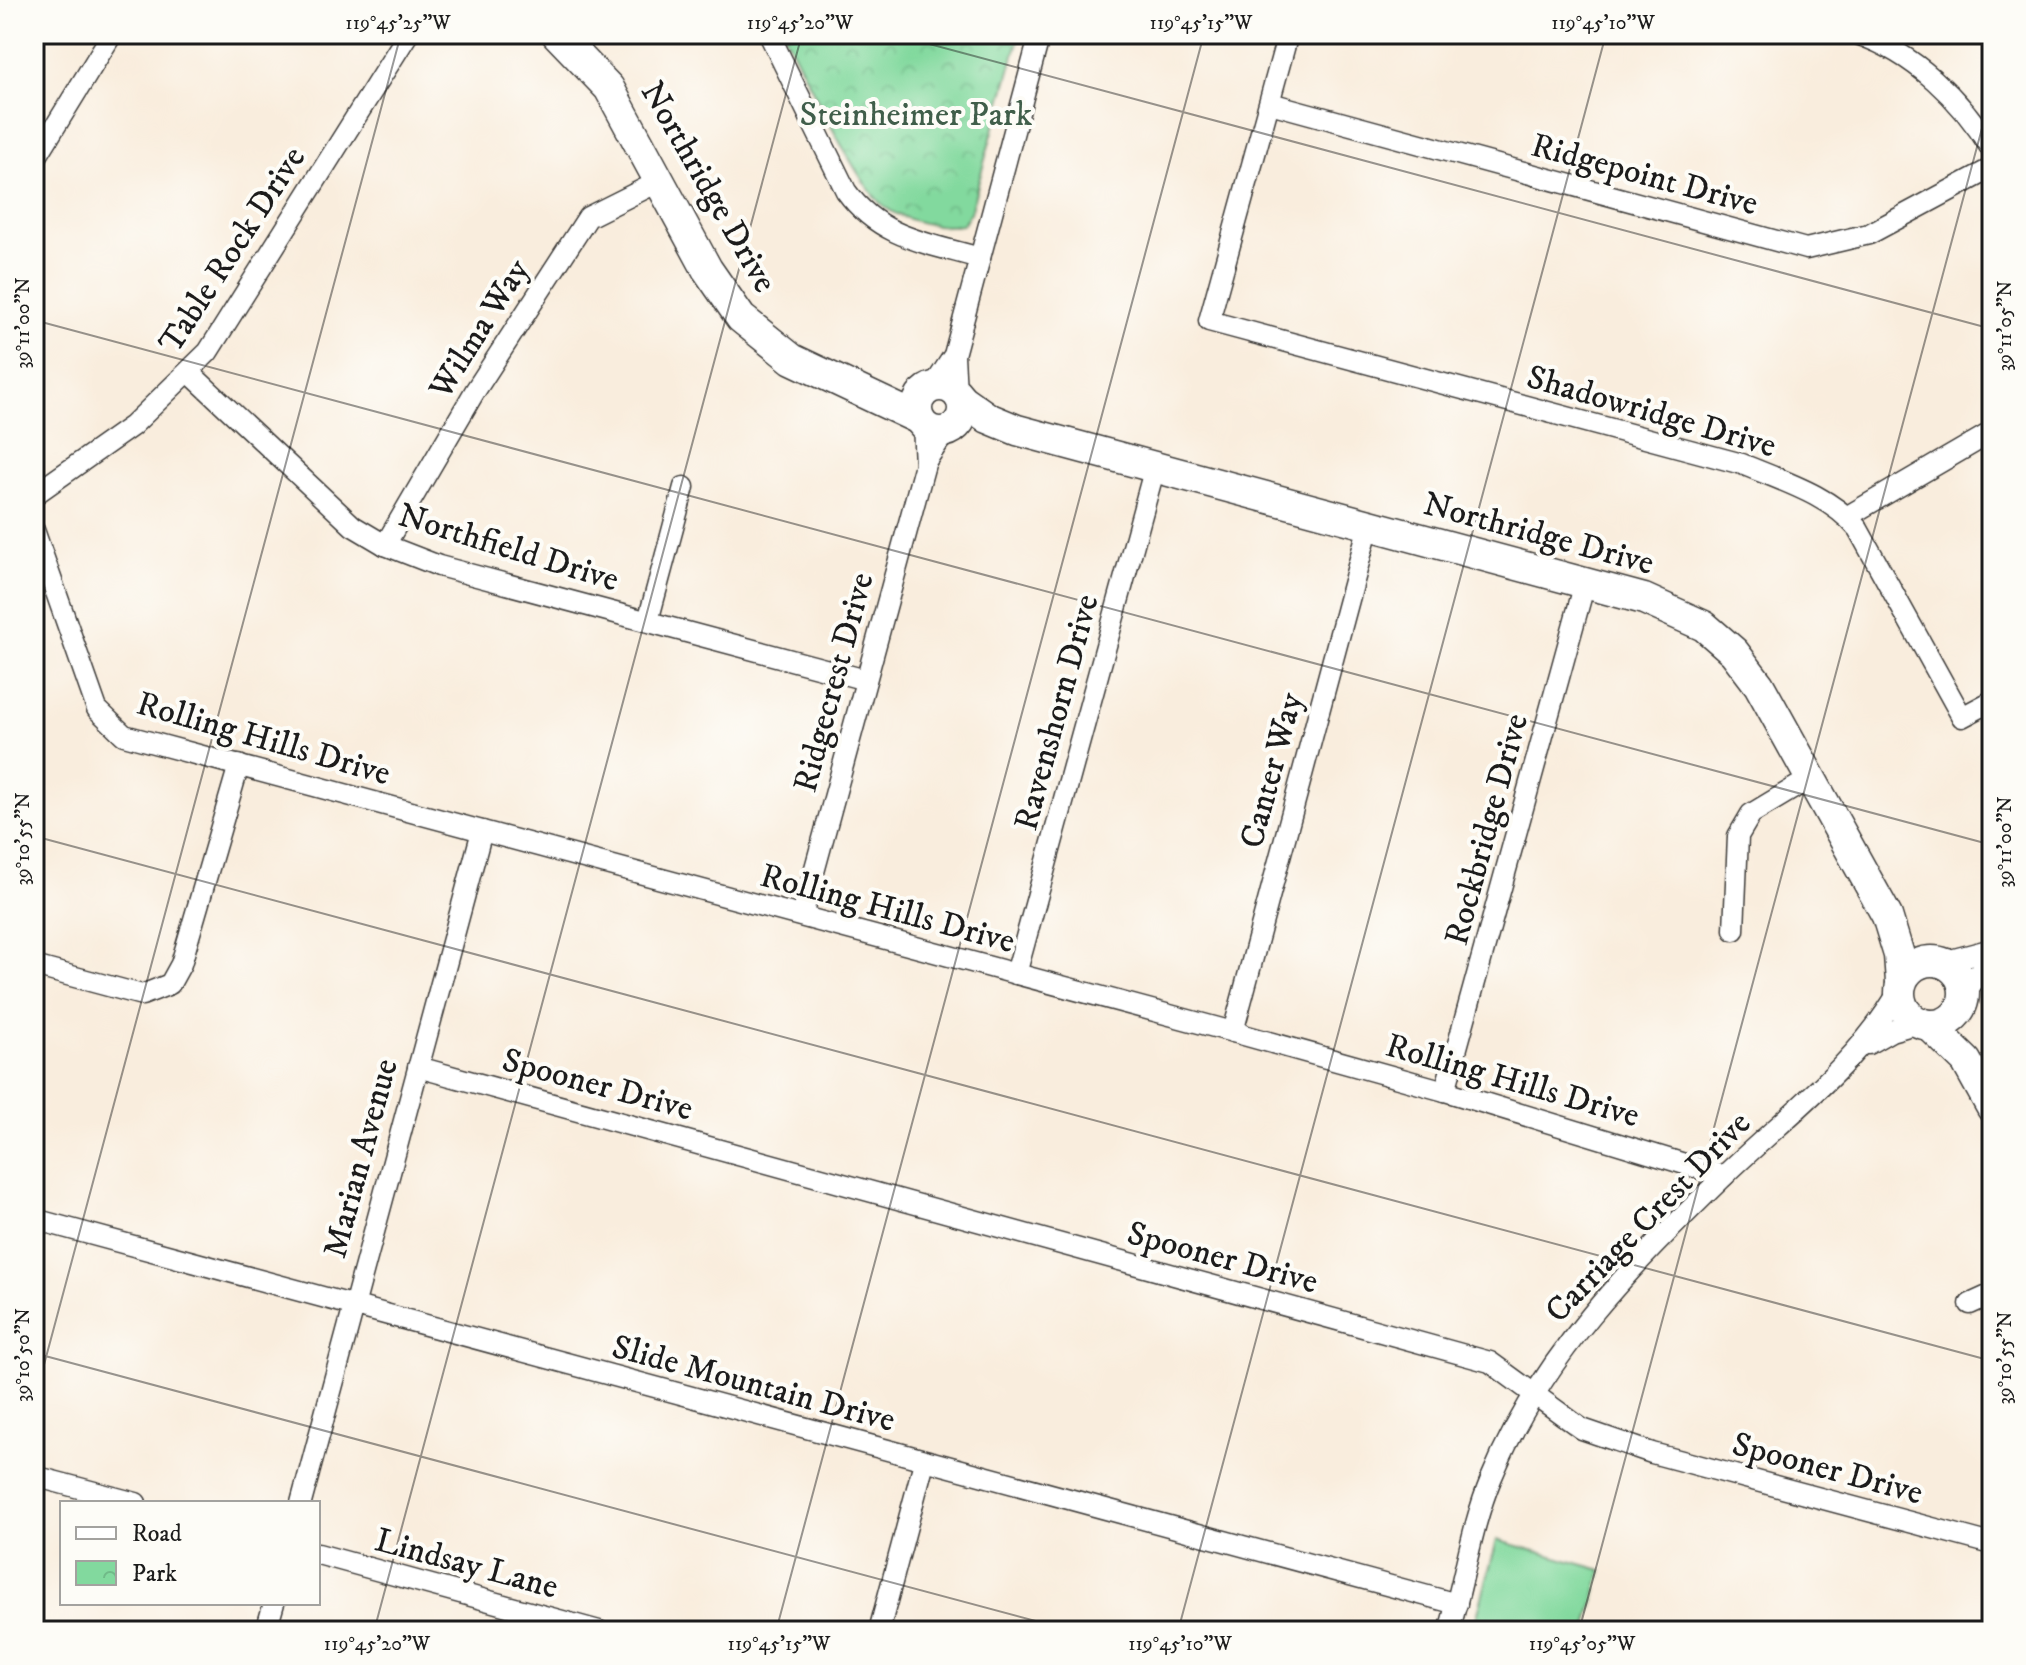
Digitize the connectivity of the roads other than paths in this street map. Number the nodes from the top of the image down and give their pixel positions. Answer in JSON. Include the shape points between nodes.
{"nodes":[{"id":1,"x":112,"y":34,"type":"edge"},
{"id":2,"x":408,"y":34,"type":"edge"},
{"id":3,"x":557,"y":34,"type":"edge"},
{"id":4,"x":769,"y":34,"type":"edge"},
{"id":5,"x":1040,"y":34,"type":"edge"},
{"id":6,"x":1288,"y":34,"type":"edge"},
{"id":7,"x":1857,"y":34,"type":"edge"},
{"id":8,"x":1270,"y":103,"type":"junction"},
{"id":9,"x":1992,"y":150,"type":"edge"},
{"id":10,"x":34,"y":161,"type":"edge"},
{"id":11,"x":1992,"y":168,"type":"edge"},
{"id":12,"x":660,"y":181,"type":"junction"},
{"id":13,"x":980,"y":258,"type":"junction"},
{"id":14,"x":190,"y":373,"type":"junction"},
{"id":15,"x":940,"y":409,"type":"junction"},
{"id":16,"x":1992,"y":432,"type":"edge"},
{"id":17,"x":1155,"y":467,"type":"junction"},
{"id":18,"x":684,"y":487,"type":"dead end"},
{"id":19,"x":34,"y":495,"type":"edge"},
{"id":20,"x":1848,"y":516,"type":"junction"},
{"id":21,"x":1369,"y":525,"type":"junction"},
{"id":22,"x":34,"y":530,"type":"edge"},
{"id":23,"x":385,"y":545,"type":"junction"},
{"id":24,"x":1585,"y":583,"type":"junction"},
{"id":25,"x":648,"y":621,"type":"junction"},
{"id":26,"x":866,"y":680,"type":"junction"},
{"id":27,"x":1992,"y":701,"type":"edge"},
{"id":28,"x":239,"y":765,"type":"junction"},
{"id":29,"x":1811,"y":778,"type":"junction"},
{"id":30,"x":482,"y":831,"type":"junction"},
{"id":31,"x":802,"y":916,"type":"junction"},
{"id":32,"x":1887,"y":916,"type":"junction"},
{"id":33,"x":1734,"y":930,"type":"dead end"},
{"id":34,"x":1992,"y":951,"type":"edge"},
{"id":35,"x":1940,"y":962,"type":"junction"},
{"id":36,"x":34,"y":966,"type":"edge"},
{"id":37,"x":1016,"y":974,"type":"junction"},
{"id":38,"x":1900,"y":986,"type":"junction"},
{"id":39,"x":1962,"y":1000,"type":"junction"},
{"id":40,"x":1924,"y":1024,"type":"junction"},
{"id":41,"x":1233,"y":1032,"type":"junction"},
{"id":42,"x":1861,"y":1048,"type":"junction"},
{"id":43,"x":1966,"y":1061,"type":"junction"},
{"id":44,"x":418,"y":1067,"type":"junction"},
{"id":45,"x":1445,"y":1091,"type":"junction"},
{"id":46,"x":1992,"y":1108,"type":"edge"},
{"id":47,"x":1724,"y":1176,"type":"junction"},
{"id":48,"x":34,"y":1219,"type":"edge"},
{"id":49,"x":1992,"y":1294,"type":"edge"},
{"id":50,"x":352,"y":1304,"type":"junction"},
{"id":51,"x":1970,"y":1304,"type":"dead end"},
{"id":52,"x":1531,"y":1394,"type":"junction"},
{"id":53,"x":924,"y":1462,"type":"junction"},
{"id":54,"x":34,"y":1476,"type":"edge"},
{"id":55,"x":128,"y":1501,"type":"edge"},
{"id":56,"x":302,"y":1501,"type":"edge"},
{"id":57,"x":1992,"y":1544,"type":"edge"},
{"id":58,"x":320,"y":1555,"type":"edge"},
{"id":59,"x":1457,"y":1604,"type":"junction"},
{"id":60,"x":273,"y":1605,"type":"edge"},
{"id":61,"x":266,"y":1631,"type":"edge"},
{"id":62,"x":599,"y":1631,"type":"edge"},
{"id":63,"x":879,"y":1631,"type":"edge"},
{"id":64,"x":1449,"y":1631,"type":"edge"}],
"edges":[{"from":1,"to":10,"type":"street"},
{"from":2,"to":14,"type":"street","name":"Table Rock Drive"},
{"from":3,"to":12,"type":"street","name":"Northridge Drive","via":[[609,88]]},
{"from":4,"to":13,"type":"street","via":[[859,209],[888,231]]},
{"from":5,"to":13,"type":"street","name":"Ridgecrest Drive"},
{"from":6,"to":8,"type":"street"},
{"from":7,"to":9,"type":"street","via":[[1895,52],[1944,88],[1976,122]]},
{"from":8,"to":11,"type":"street","name":"Ridgepoint Drive","via":[[1806,249],[1869,234]]},
{"from":8,"to":20,"type":"street","name":"Shadowridge Drive","via":[[1209,321],[1742,464]]},
{"from":12,"to":15,"type":"street","name":"Northridge Drive","via":[[717,286],[741,318],[792,359],[851,385]]},
{"from":12,"to":23,"type":"street","name":"Wilma Way","via":[[606,205],[582,226],[475,391]]},
{"from":13,"to":15,"type":"street","name":"Ridgecrest Drive"},
{"from":14,"to":19,"type":"street","name":"Table Rock Drive","via":[[132,426]]},
{"from":14,"to":23,"type":"street","name":"Northfield Drive","via":[[342,516]]},
{"from":15,"to":17,"type":"street","name":"Northridge Drive"},
{"from":15,"to":26,"type":"street","name":"Ridgecrest Drive"},
{"from":16,"to":20,"type":"street"},
{"from":17,"to":21,"type":"street","name":"Northridge Drive"},
{"from":17,"to":37,"type":"street","name":"Ravenshorn Drive"},
{"from":18,"to":25,"type":"street"},
{"from":20,"to":27,"type":"street","name":"Shadowridge Drive","via":[[1962,717]]},
{"from":21,"to":24,"type":"street","name":"Northridge Drive"},
{"from":21,"to":41,"type":"street","name":"Canter Way"},
{"from":22,"to":28,"type":"street","name":"Rolling Hills Drive","via":[[97,709],[124,735]]},
{"from":23,"to":25,"type":"street","name":"Northfield Drive","via":[[439,566]]},
{"from":24,"to":29,"type":"street","name":"Northridge Drive","via":[[1665,606],[1720,638],[1759,685]]},
{"from":24,"to":45,"type":"street","name":"Rockbridge Drive"},
{"from":25,"to":26,"type":"street","name":"Northfield Drive"},
{"from":26,"to":31,"type":"street","name":"Ridgecrest Drive"},
{"from":28,"to":30,"type":"street","name":"Rolling Hills Drive"},
{"from":28,"to":36,"type":"street","via":[[181,964],[170,984],[142,995]]},
{"from":29,"to":32,"type":"street","name":"Northridge Drive"},
{"from":29,"to":33,"type":"street","via":[[1751,814],[1738,836]]},
{"from":30,"to":31,"type":"street","name":"Rolling Hills Drive"},
{"from":30,"to":44,"type":"street","name":"Marian Avenue"},
{"from":31,"to":37,"type":"street","name":"Rolling Hills Drive"},
{"from":32,"to":35,"type":"street","name":"Northridge Drive"},
{"from":32,"to":38,"type":"street","name":"Northridge Drive","via":[[1899,955]]},
{"from":34,"to":35,"type":"street"},
{"from":34,"to":39,"type":"street"},
{"from":35,"to":38,"type":"street","via":[[1920,963]]},
{"from":35,"to":39,"type":"street","via":[[1956,972]]},
{"from":37,"to":41,"type":"street","name":"Rolling Hills Drive"},
{"from":38,"to":40,"type":"street","via":[[1907,1013]]},
{"from":38,"to":42,"type":"street","name":"Carriage Crest Drive"},
{"from":39,"to":40,"type":"street","via":[[1948,1020]]},
{"from":39,"to":43,"type":"street"},
{"from":40,"to":42,"type":"street","name":"Carriage Crest Drive","via":[[1891,1031]]},
{"from":40,"to":43,"type":"street"},
{"from":41,"to":45,"type":"street","name":"Rolling Hills Drive"},
{"from":42,"to":47,"type":"street","name":"Carriage Crest Drive"},
{"from":43,"to":46,"type":"street"},
{"from":44,"to":50,"type":"street","name":"Marian Avenue"},
{"from":44,"to":52,"type":"street","name":"Spooner Drive","via":[[1490,1362]]},
{"from":45,"to":47,"type":"street","name":"Rolling Hills Drive"},
{"from":47,"to":52,"type":"street","name":"Carriage Crest Drive","via":[[1587,1316]]},
{"from":48,"to":50,"type":"street","name":"Slide Mountain Drive"},
{"from":49,"to":51,"type":"street"},
{"from":50,"to":53,"type":"street","name":"Slide Mountain Drive"},
{"from":50,"to":56,"type":"street","name":"Marian Avenue"},
{"from":52,"to":57,"type":"street","name":"Spooner Drive","via":[[1582,1429],[1652,1453]]},
{"from":52,"to":59,"type":"street","name":"Carriage Crest Drive","via":[[1490,1482]]},
{"from":53,"to":59,"type":"street","name":"Slide Mountain Drive"},
{"from":53,"to":63,"type":"street"},
{"from":54,"to":55,"type":"street"},
{"from":58,"to":62,"type":"street","name":"Lindsay Lane"},
{"from":59,"to":64,"type":"street","name":"Carriage Crest Drive"},
{"from":60,"to":61,"type":"street"}]}
